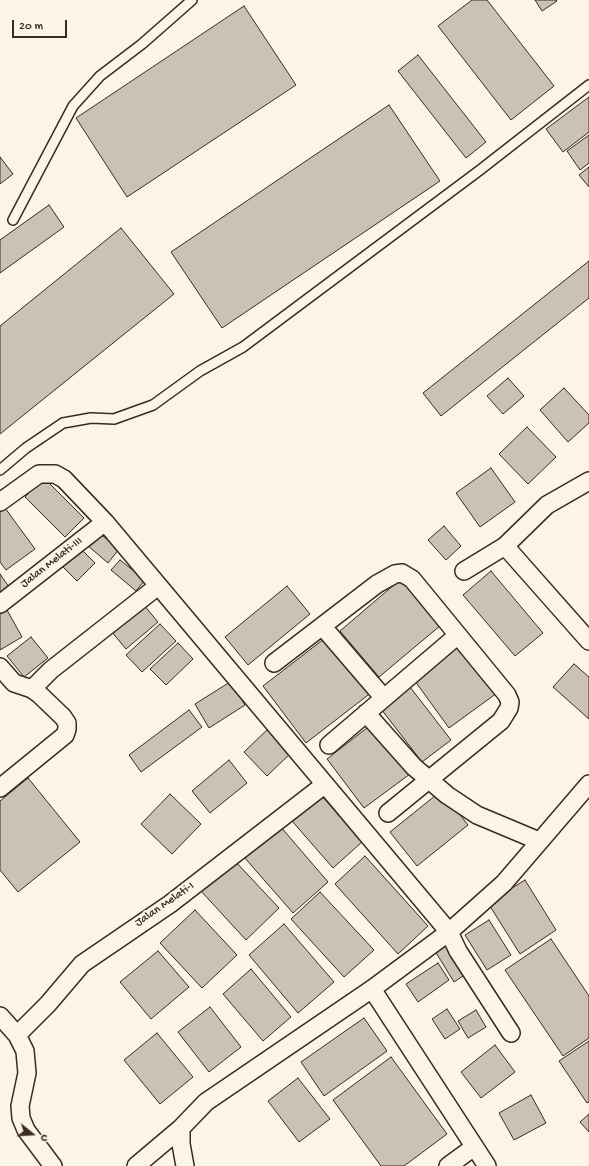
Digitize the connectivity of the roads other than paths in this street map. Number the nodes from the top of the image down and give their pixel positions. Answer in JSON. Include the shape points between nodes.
{"nodes":[{"id":1,"x":192,"y":0,"type":"edge"},
{"id":2,"x":589,"y":86,"type":"edge"},
{"id":3,"x":13,"y":220,"type":"dead end"},
{"id":4,"x":0,"y":470,"type":"edge"},
{"id":5,"x":589,"y":481,"type":"edge"},
{"id":6,"x":0,"y":502,"type":"edge"},
{"id":7,"x":105,"y":522,"type":"junction"},
{"id":8,"x":505,"y":546,"type":"junction"},
{"id":9,"x":464,"y":571,"type":"dead end"},
{"id":10,"x":158,"y":586,"type":"junction"},
{"id":11,"x":0,"y":604,"type":"edge"},
{"id":12,"x":323,"y":627,"type":"junction"},
{"id":13,"x":458,"y":635,"type":"junction"},
{"id":14,"x":589,"y":641,"type":"edge"},
{"id":15,"x":274,"y":663,"type":"dead end"},
{"id":16,"x":0,"y":667,"type":"edge"},
{"id":17,"x":32,"y":689,"type":"junction"},
{"id":18,"x":383,"y":697,"type":"junction"},
{"id":19,"x":366,"y":713,"type":"junction"},
{"id":20,"x":329,"y":745,"type":"dead end"},
{"id":21,"x":428,"y":779,"type":"junction"},
{"id":22,"x":589,"y":784,"type":"edge"},
{"id":23,"x":324,"y":785,"type":"junction"},
{"id":24,"x":0,"y":788,"type":"edge"},
{"id":25,"x":388,"y":813,"type":"dead end"},
{"id":26,"x":540,"y":841,"type":"junction"},
{"id":27,"x":449,"y":932,"type":"junction"},
{"id":28,"x":372,"y":989,"type":"junction"},
{"id":29,"x":0,"y":1016,"type":"edge"},
{"id":30,"x":511,"y":1033,"type":"dead end"},
{"id":31,"x":17,"y":1036,"type":"junction"},
{"id":32,"x":181,"y":1128,"type":"junction"},
{"id":33,"x":474,"y":1147,"type":"junction"},
{"id":34,"x":53,"y":1166,"type":"edge"},
{"id":35,"x":136,"y":1166,"type":"edge"},
{"id":36,"x":185,"y":1166,"type":"edge"},
{"id":37,"x":448,"y":1166,"type":"edge"},
{"id":38,"x":487,"y":1166,"type":"edge"}],
"edges":[{"from":1,"to":3,"type":"lane","via":[[142,44],[100,76],[73,106]]},
{"from":2,"to":4,"type":"lane","via":[[243,347],[200,370],[153,405],[114,419],[91,418],[63,423]]},
{"from":5,"to":8,"type":"street","via":[[547,505]]},
{"from":6,"to":7,"type":"street","via":[[39,474],[55,474],[64,479]]},
{"from":7,"to":10,"type":"street"},
{"from":7,"to":11,"type":"street","name":"Jalan Melati-III"},
{"from":8,"to":9,"type":"street"},
{"from":8,"to":14,"type":"street"},
{"from":10,"to":17,"type":"street","via":[[51,670]]},
{"from":10,"to":23,"type":"street"},
{"from":12,"to":13,"type":"street","via":[[378,584],[395,574],[402,574],[412,579]]},
{"from":12,"to":15,"type":"street"},
{"from":12,"to":18,"type":"street"},
{"from":13,"to":18,"type":"street"},
{"from":13,"to":21,"type":"street","via":[[507,695],[509,708],[500,721]]},
{"from":16,"to":17,"type":"street","via":[[14,683]]},
{"from":17,"to":24,"type":"street","via":[[63,717],[66,723],[65,735]]},
{"from":18,"to":19,"type":"street"},
{"from":19,"to":20,"type":"street"},
{"from":19,"to":21,"type":"street","via":[[414,768]]},
{"from":21,"to":25,"type":"street"},
{"from":21,"to":26,"type":"street","via":[[477,815]]},
{"from":22,"to":26,"type":"street"},
{"from":23,"to":27,"type":"street"},
{"from":23,"to":31,"type":"street","name":"Jalan Melati-I","via":[[170,904],[82,964]]},
{"from":26,"to":27,"type":"street","via":[[504,883]]},
{"from":27,"to":28,"type":"street"},
{"from":27,"to":30,"type":"street","via":[[458,951]]},
{"from":28,"to":32,"type":"street","via":[[206,1102]]},
{"from":28,"to":33,"type":"street"},
{"from":29,"to":31,"type":"street"},
{"from":31,"to":34,"type":"street","via":[[25,1051],[27,1063],[20,1106],[21,1118],[26,1130]]},
{"from":32,"to":35,"type":"street"},
{"from":32,"to":36,"type":"street"},
{"from":33,"to":37,"type":"street"},
{"from":33,"to":38,"type":"street"}]}
